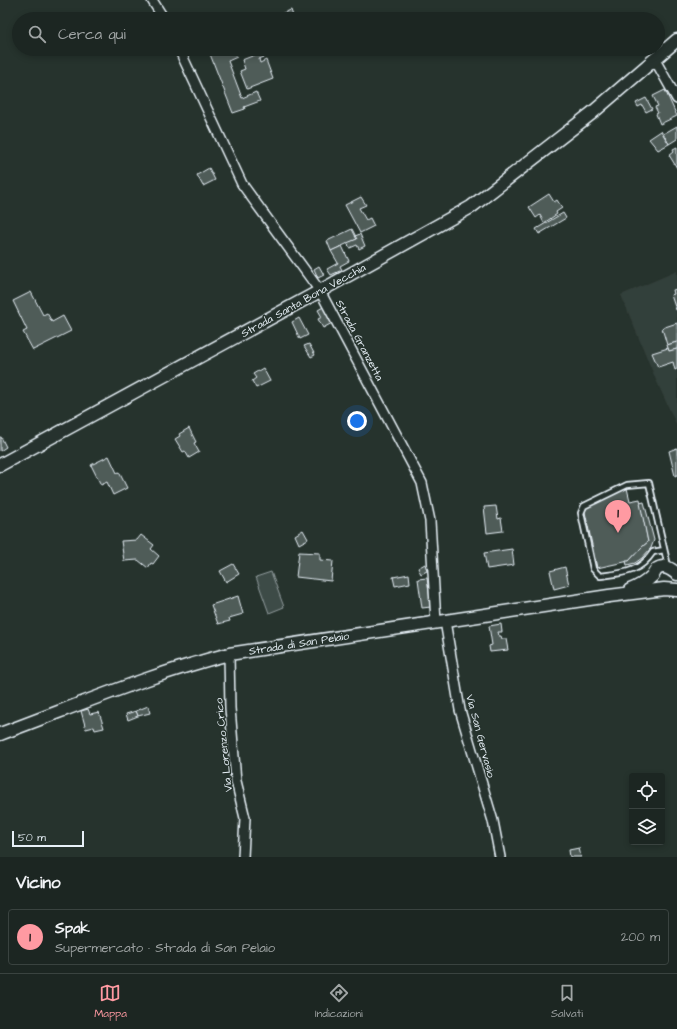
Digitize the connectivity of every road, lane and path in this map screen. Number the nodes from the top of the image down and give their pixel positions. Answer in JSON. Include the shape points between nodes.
{"nodes":[{"id":1,"x":152,"y":0,"type":"edge"},
{"id":2,"x":160,"y":12,"type":"edge"},
{"id":3,"x":677,"y":40,"type":"edge"},
{"id":4,"x":665,"y":51,"type":"edge"},
{"id":5,"x":182,"y":56,"type":"edge"},
{"id":6,"x":659,"y":56,"type":"edge"},
{"id":7,"x":655,"y":60,"type":"junction"},
{"id":8,"x":677,"y":99,"type":"edge"},
{"id":9,"x":320,"y":291,"type":"junction"},
{"id":10,"x":0,"y":465,"type":"edge"},
{"id":11,"x":664,"y":550,"type":"junction"},
{"id":12,"x":673,"y":571,"type":"edge"},
{"id":13,"x":654,"y":584,"type":"junction"},
{"id":14,"x":677,"y":590,"type":"edge"},
{"id":15,"x":440,"y":622,"type":"junction"},
{"id":16,"x":229,"y":654,"type":"junction"},
{"id":17,"x":0,"y":734,"type":"edge"},
{"id":18,"x":243,"y":857,"type":"edge"},
{"id":19,"x":500,"y":857,"type":"edge"}],
"edges":[{"from":1,"to":2,"type":"street"},
{"from":3,"to":4,"type":"street","name":"Strada Santa Bona Vecchia"},
{"from":5,"to":9,"type":"street","name":"Strada Granzetta","via":[[242,184]]},
{"from":6,"to":7,"type":"street","name":"Strada Santa Bona Vecchia"},
{"from":7,"to":8,"type":"street"},
{"from":7,"to":9,"type":"street","name":"Strada Santa Bona Vecchia","via":[[592,113],[471,207]]},
{"from":9,"to":10,"type":"street","name":"Strada Santa Bona Vecchia"},
{"from":9,"to":15,"type":"street","name":"Strada Granzetta","via":[[422,484],[430,521]]},
{"from":11,"to":11,"type":"lane","via":[[652,552],[646,562],[631,571],[600,576],[593,569],[581,513],[584,506],[627,485],[650,483]]},
{"from":11,"to":12,"type":"lane"},
{"from":12,"to":13,"type":"street","name":"Strada di San Pelaio","via":[[661,567],[658,569]]},
{"from":13,"to":14,"type":"street"},
{"from":13,"to":15,"type":"street","name":"Strada di San Pelaio","via":[[610,596]]},
{"from":15,"to":16,"type":"street","name":"Strada di San Pelaio"},
{"from":15,"to":19,"type":"street","name":"Via San Gervasio","via":[[460,710],[493,821]]},
{"from":16,"to":17,"type":"street","name":"Strada di San Pelaio","via":[[150,678]]},
{"from":16,"to":18,"type":"street","name":"Via Lorenzo Crico","via":[[236,781],[245,818]]}]}
